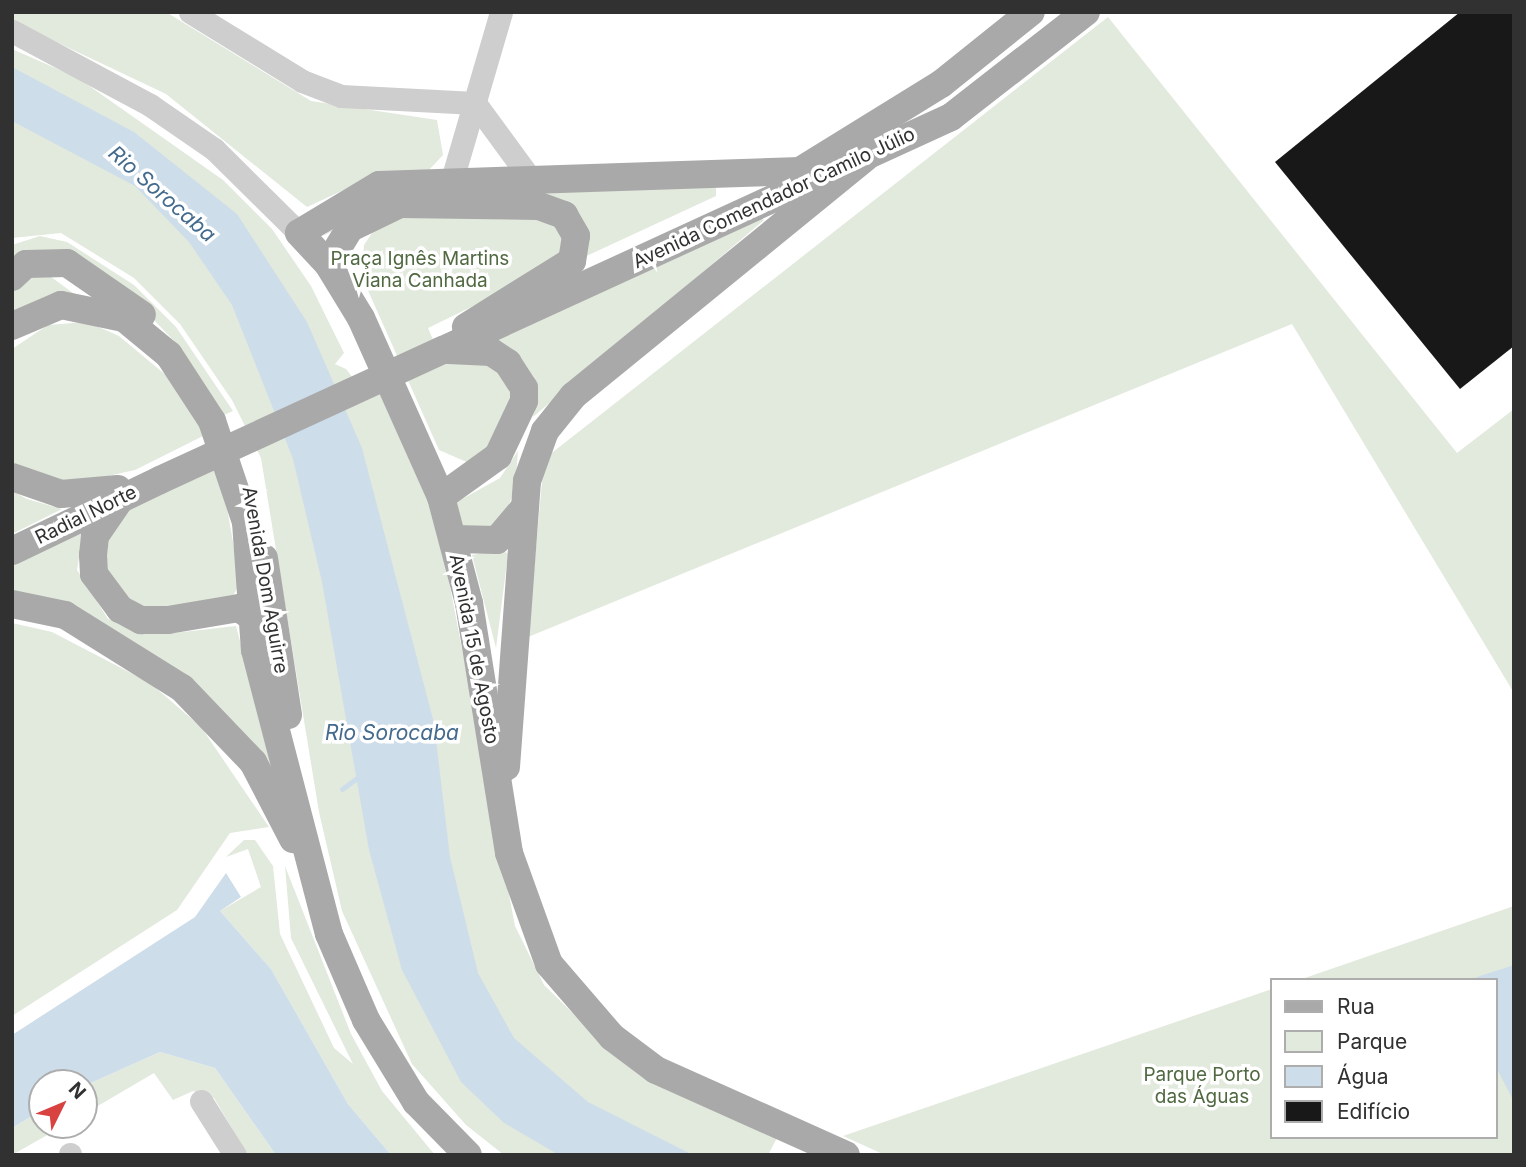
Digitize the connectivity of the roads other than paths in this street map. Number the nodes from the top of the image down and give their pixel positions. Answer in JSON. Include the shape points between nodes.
{"nodes":[{"id":1,"x":190,"y":12,"type":"edge"},
{"id":2,"x":501,"y":12,"type":"edge"},
{"id":3,"x":1031,"y":12,"type":"edge"},
{"id":4,"x":1086,"y":12,"type":"edge"},
{"id":5,"x":12,"y":31,"type":"edge"},
{"id":6,"x":475,"y":103,"type":"junction"},
{"id":7,"x":866,"y":158,"type":"junction"},
{"id":8,"x":800,"y":171,"type":"junction"},
{"id":9,"x":532,"y":181,"type":"junction"},
{"id":10,"x":451,"y":183,"type":"junction"},
{"id":11,"x":302,"y":237,"type":"junction"},
{"id":12,"x":334,"y":252,"type":"junction"},
{"id":13,"x":12,"y":277,"type":"edge"},
{"id":14,"x":12,"y":326,"type":"edge"},
{"id":15,"x":466,"y":327,"type":"junction"},
{"id":16,"x":439,"y":346,"type":"junction"},
{"id":17,"x":426,"y":459,"type":"junction"},
{"id":18,"x":481,"y":472,"type":"junction"},
{"id":19,"x":12,"y":477,"type":"edge"},
{"id":20,"x":120,"y":493,"type":"junction"},
{"id":21,"x":441,"y":497,"type":"junction"},
{"id":22,"x":525,"y":508,"type":"junction"},
{"id":23,"x":12,"y":538,"type":"edge"},
{"id":24,"x":453,"y":539,"type":"junction"},
{"id":25,"x":12,"y":551,"type":"edge"},
{"id":26,"x":251,"y":597,"type":"junction"},
{"id":27,"x":12,"y":604,"type":"edge"},
{"id":28,"x":284,"y":687,"type":"junction"},
{"id":29,"x":501,"y":807,"type":"junction"},
{"id":30,"x":302,"y":820,"type":"junction"},
{"id":31,"x":330,"y":934,"type":"junction"},
{"id":32,"x":201,"y":1101,"type":"dead end"},
{"id":33,"x":235,"y":1155,"type":"edge"},
{"id":34,"x":468,"y":1155,"type":"edge"},
{"id":35,"x":846,"y":1155,"type":"edge"}],
"edges":[{"from":1,"to":6,"type":"street","via":[[302,81],[341,96]]},
{"from":2,"to":6,"type":"street"},
{"from":3,"to":8,"type":"main road","name":"Avenida Comendador Camilo Júlio","via":[[941,84]]},
{"from":4,"to":7,"type":"main road","name":"Avenida Comendador Camilo Júlio","via":[[951,117]]},
{"from":5,"to":11,"type":"street","name":"Avenida 15 de Agosto","via":[[128,92],[214,149]]},
{"from":6,"to":9,"type":"street"},
{"from":6,"to":10,"type":"street"},
{"from":7,"to":16,"type":"main road","name":"Avenida Comendador Camilo Júlio"},
{"from":7,"to":22,"type":"main road","via":[[557,410],[533,454]]},
{"from":8,"to":9,"type":"main road","name":"Avenida Comendador Camilo Júlio"},
{"from":8,"to":15,"type":"main road","name":"Avenida Comendador Camilo Júlio"},
{"from":9,"to":10,"type":"main road","name":"Avenida Comendador Camilo Júlio"},
{"from":10,"to":11,"type":"main road","name":"Avenida Comendador Camilo Júlio","via":[[379,185]]},
{"from":11,"to":12,"type":"main road","name":"Avenida 15 de Agosto"},
{"from":12,"to":15,"type":"main road","via":[[376,211],[400,204],[539,206],[564,215],[576,236],[572,261]]},
{"from":12,"to":17,"type":"main road","name":"Avenida 15 de Agosto"},
{"from":13,"to":28,"type":"main road","name":"Avenida Dom Aguirre","via":[[26,264],[67,264],[130,304],[196,374],[246,468]]},
{"from":14,"to":26,"type":"main road","name":"Avenida Dom Aguirre","via":[[47,308],[82,304],[124,318],[169,355],[212,421],[229,462],[246,522]]},
{"from":15,"to":16,"type":"main road","name":"Avenida Comendador Camilo Júlio"},
{"from":16,"to":18,"type":"main road","via":[[491,352],[508,363],[524,388],[511,439]]},
{"from":16,"to":20,"type":"main road","name":"Radial Norte","bridge":true},
{"from":17,"to":18,"type":"main road"},
{"from":17,"to":21,"type":"main road","name":"Avenida 15 de Agosto"},
{"from":18,"to":21,"type":"main road"},
{"from":19,"to":20,"type":"main road","via":[[61,495]]},
{"from":20,"to":23,"type":"main road","name":"Radial Norte"},
{"from":20,"to":25,"type":"main road","name":"Radial Norte"},
{"from":20,"to":26,"type":"main road","via":[[95,536],[94,574],[104,592],[141,620],[216,615]]},
{"from":21,"to":24,"type":"main road","name":"Avenida 15 de Agosto"},
{"from":22,"to":24,"type":"main road","via":[[497,540]]},
{"from":22,"to":29,"type":"main road"},
{"from":24,"to":29,"type":"main road","name":"Avenida 15 de Agosto","via":[[469,603]]},
{"from":26,"to":28,"type":"main road"},
{"from":26,"to":30,"type":"main road","name":"Avenida Dom Aguirre","via":[[255,650]]},
{"from":27,"to":31,"type":"main road","via":[[65,615],[93,629],[218,720],[273,797]]},
{"from":28,"to":30,"type":"main road","name":"Avenida Dom Aguirre"},
{"from":29,"to":35,"type":"main road","name":"Avenida 15 de Agosto","via":[[524,904],[550,964],[612,1037],[656,1070]]},
{"from":30,"to":31,"type":"main road","name":"Avenida Dom Aguirre"},
{"from":31,"to":34,"type":"main road","name":"Avenida Dom Aguirre","via":[[366,1020],[416,1102]]},
{"from":32,"to":33,"type":"street"}]}
